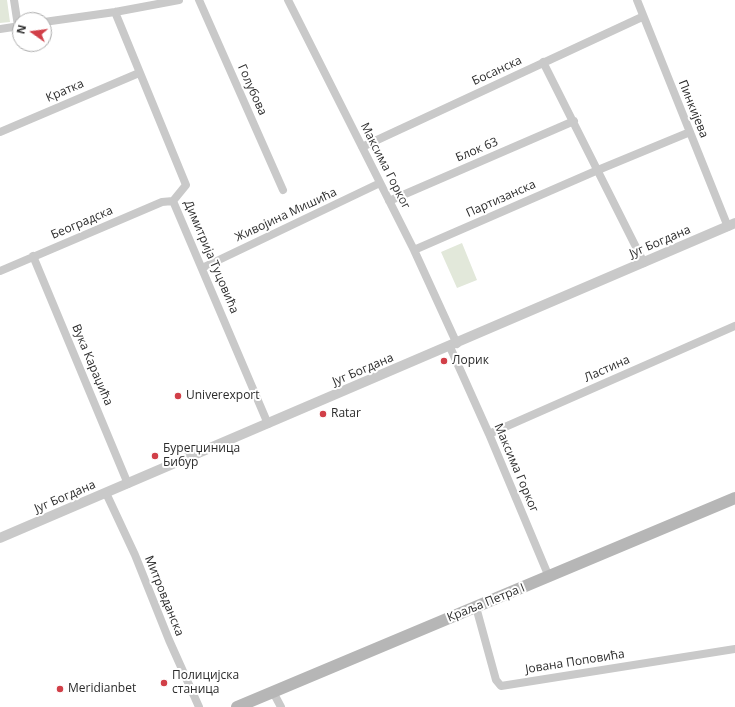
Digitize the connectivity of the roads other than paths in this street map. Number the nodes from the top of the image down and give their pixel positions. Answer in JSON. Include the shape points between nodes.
{"nodes":[{"id":1,"x":14,"y":0,"type":"edge"},
{"id":2,"x":179,"y":0,"type":"edge"},
{"id":3,"x":199,"y":0,"type":"edge"},
{"id":4,"x":288,"y":0,"type":"edge"},
{"id":5,"x":637,"y":0,"type":"edge"},
{"id":6,"x":153,"y":2,"type":"edge"},
{"id":7,"x":16,"y":12,"type":"edge"},
{"id":8,"x":115,"y":12,"type":"junction"},
{"id":9,"x":642,"y":17,"type":"junction"},
{"id":10,"x":52,"y":21,"type":"edge"},
{"id":11,"x":12,"y":27,"type":"edge"},
{"id":12,"x":0,"y":29,"type":"edge"},
{"id":13,"x":543,"y":62,"type":"junction"},
{"id":14,"x":139,"y":73,"type":"junction"},
{"id":15,"x":574,"y":121,"type":"junction"},
{"id":16,"x":0,"y":132,"type":"edge"},
{"id":17,"x":690,"y":132,"type":"junction"},
{"id":18,"x":362,"y":147,"type":"junction"},
{"id":19,"x":598,"y":170,"type":"junction"},
{"id":20,"x":380,"y":183,"type":"junction"},
{"id":21,"x":283,"y":190,"type":"dead end"},
{"id":22,"x":173,"y":201,"type":"junction"},
{"id":23,"x":389,"y":201,"type":"junction"},
{"id":24,"x":731,"y":225,"type":"edge"},
{"id":25,"x":414,"y":250,"type":"junction"},
{"id":26,"x":33,"y":256,"type":"junction"},
{"id":27,"x":644,"y":263,"type":"junction"},
{"id":28,"x":202,"y":268,"type":"junction"},
{"id":29,"x":0,"y":271,"type":"edge"},
{"id":30,"x":735,"y":326,"type":"edge"},
{"id":31,"x":453,"y":345,"type":"junction"},
{"id":32,"x":268,"y":424,"type":"junction"},
{"id":33,"x":489,"y":434,"type":"junction"},
{"id":34,"x":128,"y":484,"type":"junction"},
{"id":35,"x":106,"y":493,"type":"junction"},
{"id":36,"x":735,"y":498,"type":"edge"},
{"id":37,"x":0,"y":538,"type":"edge"},
{"id":38,"x":549,"y":577,"type":"junction"},
{"id":39,"x":476,"y":607,"type":"junction"},
{"id":40,"x":735,"y":649,"type":"edge"},
{"id":41,"x":273,"y":692,"type":"junction"},
{"id":42,"x":199,"y":707,"type":"edge"},
{"id":43,"x":237,"y":707,"type":"edge"},
{"id":44,"x":280,"y":707,"type":"edge"}],
"edges":[{"from":1,"to":7,"type":"street"},
{"from":2,"to":6,"type":"street"},
{"from":3,"to":21,"type":"street","name":"Голубова"},
{"from":4,"to":18,"type":"street","name":"Максима Горког"},
{"from":5,"to":9,"type":"street","name":"Пинкијева"},
{"from":6,"to":8,"type":"street"},
{"from":8,"to":10,"type":"street"},
{"from":8,"to":14,"type":"street","name":"Димитрија Туцовића"},
{"from":9,"to":13,"type":"street","name":"Босанска"},
{"from":9,"to":17,"type":"street","name":"Пинкијева"},
{"from":11,"to":12,"type":"street"},
{"from":13,"to":15,"type":"street"},
{"from":13,"to":18,"type":"street","name":"Босанска"},
{"from":14,"to":16,"type":"street","name":"Кратка"},
{"from":14,"to":22,"type":"street","name":"Димитрија Туцовића","via":[[186,185]]},
{"from":15,"to":19,"type":"street"},
{"from":15,"to":23,"type":"street","name":"Блок 63"},
{"from":17,"to":19,"type":"street","name":"Партизанска"},
{"from":17,"to":24,"type":"street","name":"Пинкијева"},
{"from":18,"to":20,"type":"street","name":"Максима Горког"},
{"from":19,"to":25,"type":"street","name":"Партизанска"},
{"from":19,"to":27,"type":"street"},
{"from":20,"to":23,"type":"street","name":"Максима Горког"},
{"from":20,"to":28,"type":"street","name":"Живојина Мишића"},
{"from":22,"to":26,"type":"street","name":"Београдска","via":[[162,202]]},
{"from":22,"to":28,"type":"street","name":"Димитрија Туцовића"},
{"from":23,"to":25,"type":"street","name":"Максима Горког"},
{"from":24,"to":27,"type":"street","name":"Југ Богдана"},
{"from":25,"to":31,"type":"street","name":"Максима Горког"},
{"from":26,"to":29,"type":"street","name":"Београдска"},
{"from":26,"to":34,"type":"street","name":"Вука Караџића"},
{"from":27,"to":31,"type":"street","name":"Југ Богдана"},
{"from":28,"to":32,"type":"street","name":"Димитрија Туцовића"},
{"from":30,"to":33,"type":"street","name":"Ластина"},
{"from":31,"to":32,"type":"street","name":"Југ Богдана"},
{"from":31,"to":33,"type":"street","name":"Максима Горког"},
{"from":32,"to":34,"type":"street","name":"Југ Богдана"},
{"from":33,"to":38,"type":"street","name":"Максима Горког"},
{"from":34,"to":35,"type":"street","name":"Југ Богдана"},
{"from":35,"to":37,"type":"street","name":"Југ Богдана"},
{"from":35,"to":42,"type":"street","name":"Митровданска"},
{"from":36,"to":38,"type":"main road","name":"Краља Петра I"},
{"from":38,"to":39,"type":"main road","name":"Краља Петра I"},
{"from":39,"to":40,"type":"street","name":"Јована Поповића","via":[[496,680],[501,686]]},
{"from":39,"to":41,"type":"main road","name":"Краља Петра I"},
{"from":41,"to":43,"type":"main road","name":"Краља Петра I"},
{"from":41,"to":44,"type":"street"}]}
